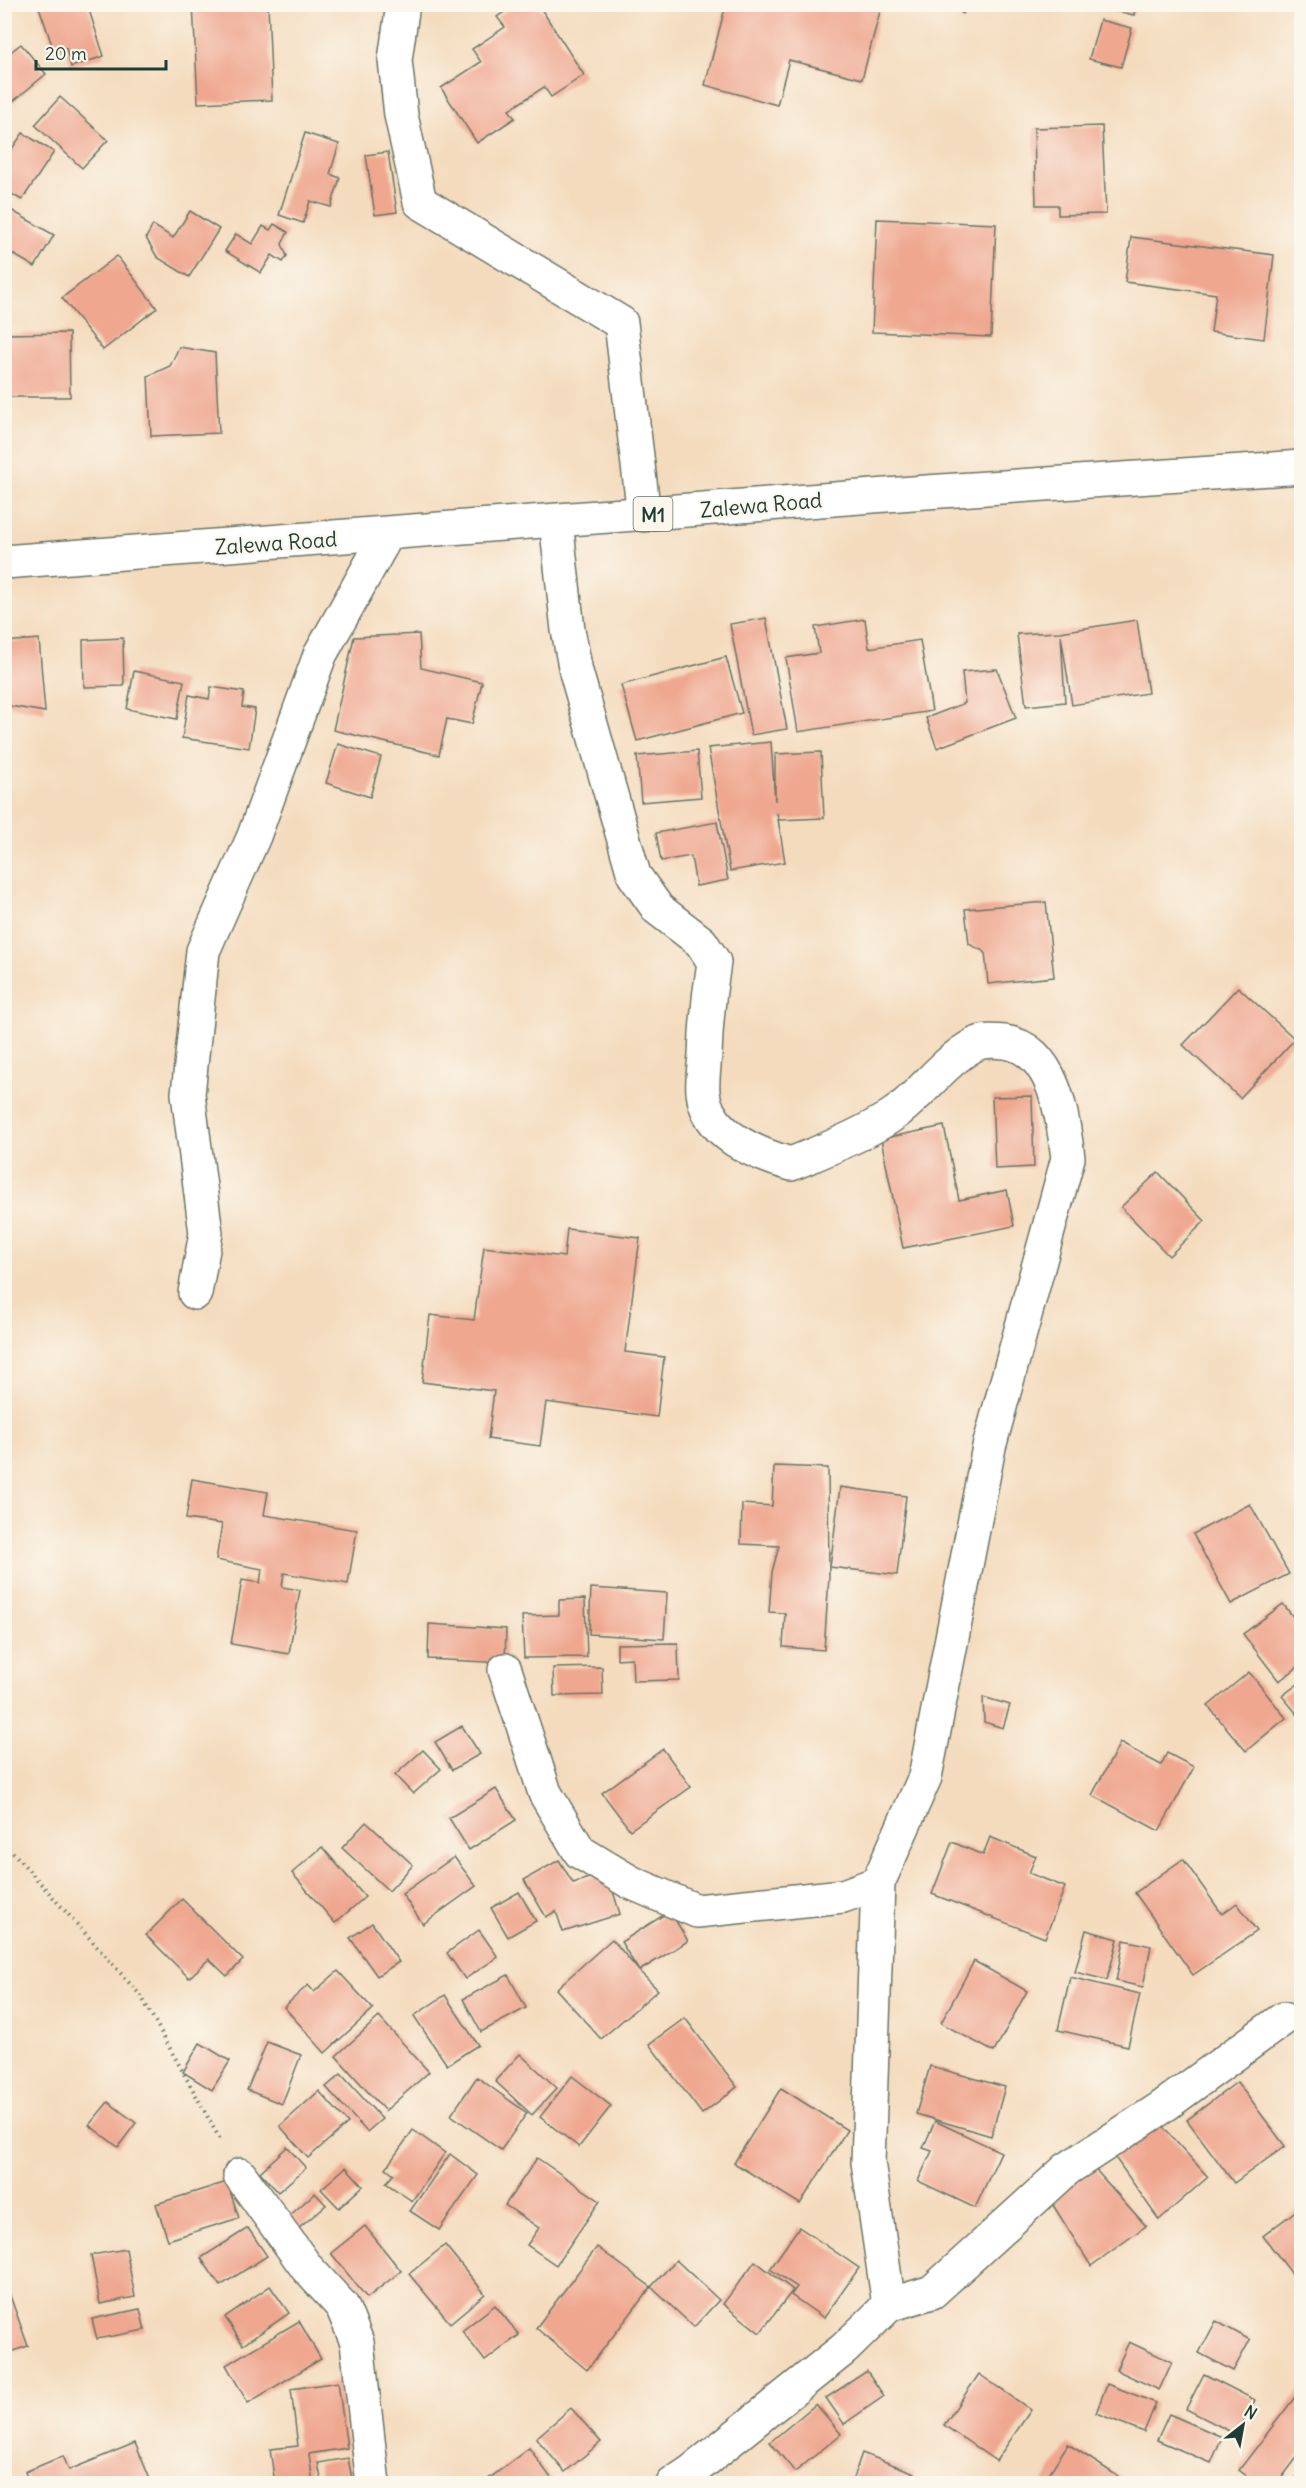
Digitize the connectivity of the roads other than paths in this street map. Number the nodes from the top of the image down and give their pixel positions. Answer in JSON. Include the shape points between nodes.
{"nodes":[{"id":1,"x":403,"y":4,"type":"edge"},
{"id":2,"x":1302,"y":467,"type":"edge"},
{"id":3,"x":644,"y":515,"type":"junction"},
{"id":4,"x":556,"y":521,"type":"junction"},
{"id":5,"x":387,"y":534,"type":"junction"},
{"id":6,"x":4,"y":562,"type":"edge"},
{"id":7,"x":195,"y":1293,"type":"dead end"},
{"id":8,"x":505,"y":1670,"type":"dead end"},
{"id":9,"x":878,"y":1883,"type":"junction"},
{"id":10,"x":1283,"y":2019,"type":"dead end"},
{"id":11,"x":240,"y":2175,"type":"road end"},
{"id":12,"x":889,"y":2305,"type":"junction"},
{"id":13,"x":373,"y":2484,"type":"edge"},
{"id":14,"x":673,"y":2484,"type":"edge"}],
"edges":[{"from":1,"to":3,"type":"main road","via":[[395,60],[401,115],[420,202],[621,323]]},
{"from":2,"to":3,"type":"main road","name":"Zalewa Road","number":"M1"},
{"from":3,"to":4,"type":"main road","name":"Zalewa Road","number":"M1"},
{"from":4,"to":5,"type":"main road","name":"Zalewa Road","number":"M1"},
{"from":4,"to":9,"type":"main road","via":[[576,672],[634,875],[658,909],[701,942],[714,962],[706,1009],[703,1093],[714,1119],[748,1149],[791,1164],[894,1115],[975,1044],[993,1041],[1015,1044],[1042,1065],[1059,1112],[1068,1158],[989,1447],[926,1777]]},
{"from":5,"to":6,"type":"main road","name":"Zalewa Road","number":"M1"},
{"from":5,"to":7,"type":"main road","via":[[320,655],[254,836],[203,951],[188,1094],[206,1233]]},
{"from":8,"to":9,"type":"main road","via":[[545,1793],[580,1852],[630,1882],[696,1911],[843,1896]]},
{"from":9,"to":12,"type":"main road","via":[[868,2162]]},
{"from":10,"to":12,"type":"main road","via":[[1161,2108],[1067,2169],[932,2292]]},
{"from":11,"to":13,"type":"main road","via":[[308,2268],[342,2306],[350,2323],[357,2342]]},
{"from":12,"to":14,"type":"main road","via":[[844,2349]]}]}
